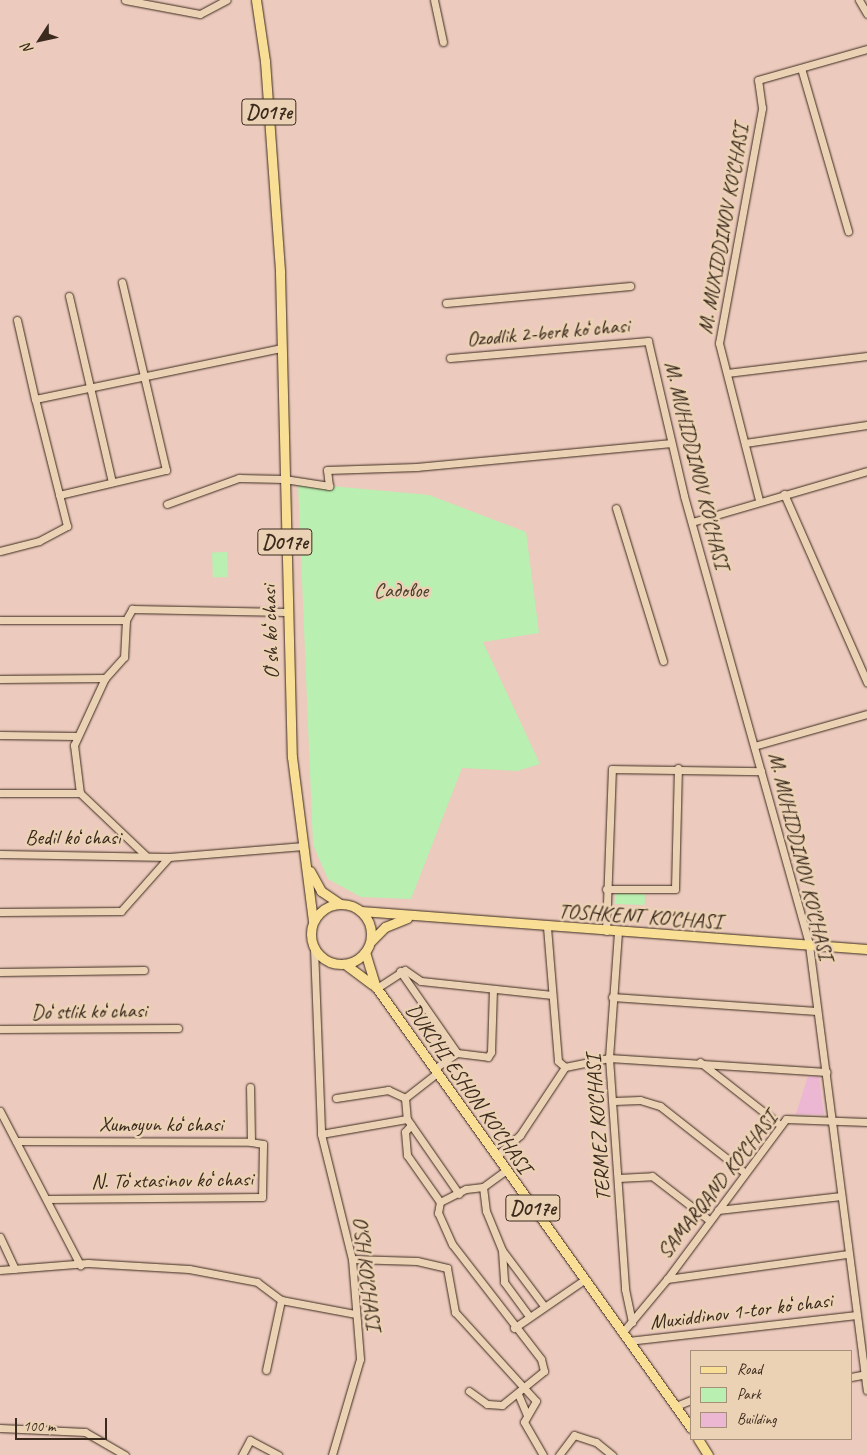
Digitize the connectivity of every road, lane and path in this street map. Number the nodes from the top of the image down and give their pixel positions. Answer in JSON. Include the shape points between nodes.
{"nodes":[{"id":1,"x":125,"y":0,"type":"edge"},
{"id":2,"x":226,"y":0,"type":"edge"},
{"id":3,"x":256,"y":0,"type":"edge"},
{"id":4,"x":434,"y":0,"type":"edge"},
{"id":5,"x":859,"y":0,"type":"edge"},
{"id":6,"x":867,"y":14,"type":"edge"},
{"id":7,"x":443,"y":42,"type":"dead end"},
{"id":8,"x":867,"y":49,"type":"edge"},
{"id":9,"x":801,"y":68,"type":"junction"},
{"id":10,"x":848,"y":231,"type":"dead end"},
{"id":11,"x":122,"y":282,"type":"dead end"},
{"id":12,"x":630,"y":286,"type":"dead end"},
{"id":13,"x":69,"y":296,"type":"dead end"},
{"id":14,"x":446,"y":302,"type":"dead end"},
{"id":15,"x":17,"y":320,"type":"dead end"},
{"id":16,"x":648,"y":341,"type":"joint"},
{"id":17,"x":281,"y":348,"type":"junction"},
{"id":18,"x":867,"y":356,"type":"edge"},
{"id":19,"x":450,"y":358,"type":"dead end"},
{"id":20,"x":727,"y":374,"type":"junction"},
{"id":21,"x":144,"y":376,"type":"junction"},
{"id":22,"x":89,"y":387,"type":"junction"},
{"id":23,"x":36,"y":399,"type":"junction"},
{"id":24,"x":867,"y":425,"type":"edge"},
{"id":25,"x":671,"y":443,"type":"junction"},
{"id":26,"x":745,"y":443,"type":"junction"},
{"id":27,"x":867,"y":471,"type":"edge"},
{"id":28,"x":284,"y":479,"type":"junction"},
{"id":29,"x":112,"y":482,"type":"junction"},
{"id":30,"x":784,"y":494,"type":"junction"},
{"id":31,"x":59,"y":495,"type":"junction"},
{"id":32,"x":759,"y":500,"type":"junction"},
{"id":33,"x":167,"y":504,"type":"dead end"},
{"id":34,"x":616,"y":508,"type":"dead end"},
{"id":35,"x":692,"y":522,"type":"junction"},
{"id":36,"x":0,"y":551,"type":"edge"},
{"id":37,"x":286,"y":612,"type":"junction"},
{"id":38,"x":0,"y":620,"type":"edge"},
{"id":39,"x":126,"y":620,"type":"junction"},
{"id":40,"x":663,"y":661,"type":"dead end"},
{"id":41,"x":105,"y":678,"type":"junction"},
{"id":42,"x":0,"y":679,"type":"edge"},
{"id":43,"x":867,"y":682,"type":"edge"},
{"id":44,"x":867,"y":714,"type":"edge"},
{"id":45,"x":0,"y":735,"type":"edge"},
{"id":46,"x":76,"y":736,"type":"junction"},
{"id":47,"x":754,"y":746,"type":"junction"},
{"id":48,"x":678,"y":768,"type":"junction"},
{"id":49,"x":761,"y":771,"type":"junction"},
{"id":50,"x":0,"y":793,"type":"edge"},
{"id":51,"x":80,"y":793,"type":"junction"},
{"id":52,"x":304,"y":846,"type":"junction"},
{"id":53,"x":0,"y":854,"type":"edge"},
{"id":54,"x":145,"y":855,"type":"junction"},
{"id":55,"x":169,"y":857,"type":"junction"},
{"id":56,"x":305,"y":859,"type":"junction"},
{"id":57,"x":606,"y":889,"type":"junction"},
{"id":58,"x":340,"y":904,"type":"junction"},
{"id":59,"x":361,"y":911,"type":"junction"},
{"id":60,"x":0,"y":912,"type":"edge"},
{"id":61,"x":410,"y":917,"type":"junction"},
{"id":62,"x":313,"y":921,"type":"junction"},
{"id":63,"x":546,"y":927,"type":"junction"},
{"id":64,"x":606,"y":931,"type":"junction"},
{"id":65,"x":618,"y":932,"type":"junction"},
{"id":66,"x":370,"y":941,"type":"junction"},
{"id":67,"x":809,"y":945,"type":"junction"},
{"id":68,"x":314,"y":948,"type":"junction"},
{"id":69,"x":867,"y":949,"type":"edge"},
{"id":70,"x":365,"y":952,"type":"junction"},
{"id":71,"x":345,"y":964,"type":"junction"},
{"id":72,"x":144,"y":970,"type":"dead end"},
{"id":73,"x":400,"y":971,"type":"junction"},
{"id":74,"x":0,"y":972,"type":"edge"},
{"id":75,"x":377,"y":988,"type":"junction"},
{"id":76,"x":492,"y":990,"type":"junction"},
{"id":77,"x":552,"y":995,"type":"junction"},
{"id":78,"x":612,"y":997,"type":"junction"},
{"id":79,"x":817,"y":1011,"type":"junction"},
{"id":80,"x":178,"y":1028,"type":"dead end"},
{"id":81,"x":0,"y":1029,"type":"edge"},
{"id":82,"x":457,"y":1053,"type":"junction"},
{"id":83,"x":609,"y":1058,"type":"junction"},
{"id":84,"x":699,"y":1061,"type":"junction"},
{"id":85,"x":565,"y":1067,"type":"junction"},
{"id":86,"x":436,"y":1071,"type":"junction"},
{"id":87,"x":827,"y":1072,"type":"junction"},
{"id":88,"x":250,"y":1087,"type":"dead end"},
{"id":89,"x":336,"y":1098,"type":"dead end"},
{"id":90,"x":405,"y":1098,"type":"junction"},
{"id":91,"x":614,"y":1101,"type":"junction"},
{"id":92,"x":0,"y":1111,"type":"edge"},
{"id":93,"x":834,"y":1119,"type":"junction"},
{"id":94,"x":409,"y":1122,"type":"junction"},
{"id":95,"x":867,"y":1122,"type":"edge"},
{"id":96,"x":780,"y":1125,"type":"junction"},
{"id":97,"x":321,"y":1134,"type":"junction"},
{"id":98,"x":16,"y":1141,"type":"junction"},
{"id":99,"x":251,"y":1142,"type":"junction"},
{"id":100,"x":496,"y":1156,"type":"junction"},
{"id":101,"x":506,"y":1170,"type":"junction"},
{"id":102,"x":744,"y":1173,"type":"junction"},
{"id":103,"x":618,"y":1178,"type":"junction"},
{"id":104,"x":482,"y":1187,"type":"junction"},
{"id":105,"x":459,"y":1194,"type":"junction"},
{"id":106,"x":841,"y":1196,"type":"junction"},
{"id":107,"x":46,"y":1199,"type":"junction"},
{"id":108,"x":440,"y":1202,"type":"junction"},
{"id":109,"x":718,"y":1210,"type":"junction"},
{"id":110,"x":709,"y":1220,"type":"junction"},
{"id":111,"x":0,"y":1237,"type":"edge"},
{"id":112,"x":502,"y":1250,"type":"junction"},
{"id":113,"x":848,"y":1254,"type":"junction"},
{"id":114,"x":352,"y":1259,"type":"junction"},
{"id":115,"x":80,"y":1266,"type":"junction"},
{"id":116,"x":15,"y":1269,"type":"junction"},
{"id":117,"x":0,"y":1270,"type":"edge"},
{"id":118,"x":667,"y":1279,"type":"junction"},
{"id":119,"x":584,"y":1280,"type":"junction"},
{"id":120,"x":281,"y":1300,"type":"junction"},
{"id":121,"x":544,"y":1306,"type":"junction"},
{"id":122,"x":355,"y":1314,"type":"junction"},
{"id":123,"x":858,"y":1314,"type":"junction"},
{"id":124,"x":529,"y":1316,"type":"junction"},
{"id":125,"x":632,"y":1322,"type":"junction"},
{"id":126,"x":514,"y":1328,"type":"junction"},
{"id":127,"x":622,"y":1333,"type":"junction"},
{"id":128,"x":628,"y":1342,"type":"junction"},
{"id":129,"x":266,"y":1370,"type":"dead end"},
{"id":130,"x":866,"y":1375,"type":"edge"},
{"id":131,"x":852,"y":1377,"type":"edge"},
{"id":132,"x":526,"y":1387,"type":"junction"},
{"id":133,"x":469,"y":1390,"type":"dead end"},
{"id":134,"x":867,"y":1390,"type":"edge"},
{"id":135,"x":518,"y":1394,"type":"junction"},
{"id":136,"x":690,"y":1400,"type":"edge"},
{"id":137,"x":676,"y":1406,"type":"junction"},
{"id":138,"x":527,"y":1415,"type":"junction"},
{"id":139,"x":690,"y":1427,"type":"edge"},
{"id":140,"x":0,"y":1428,"type":"edge"},
{"id":141,"x":699,"y":1440,"type":"edge"},
{"id":142,"x":125,"y":1455,"type":"edge"},
{"id":143,"x":242,"y":1455,"type":"edge"},
{"id":144,"x":278,"y":1455,"type":"edge"},
{"id":145,"x":332,"y":1455,"type":"edge"},
{"id":146,"x":543,"y":1455,"type":"edge"},
{"id":147,"x":559,"y":1455,"type":"edge"},
{"id":148,"x":612,"y":1455,"type":"edge"},
{"id":149,"x":708,"y":1455,"type":"edge"}],
"edges":[{"from":1,"to":2,"type":"street","via":[[200,14]]},
{"from":3,"to":17,"type":"main road","name":"Oʻsh koʻchasi","number":"D017e","via":[[265,61]]},
{"from":4,"to":7,"type":"street"},
{"from":5,"to":6,"type":"street"},
{"from":8,"to":9,"type":"street"},
{"from":9,"to":10,"type":"street"},
{"from":9,"to":20,"type":"street","name":"M. MUXIDDINOV KO'CHASI","via":[[758,80],[760,117],[719,343]]},
{"from":11,"to":21,"type":"street"},
{"from":12,"to":14,"type":"street"},
{"from":13,"to":22,"type":"street"},
{"from":15,"to":23,"type":"street"},
{"from":16,"to":19,"type":"street","name":"Ozodlik 2-berk koʻchasi"},
{"from":16,"to":25,"type":"street","name":"M. MUHIDDINOV KO'CHASI"},
{"from":17,"to":21,"type":"street"},
{"from":17,"to":28,"type":"main road","name":"Oʻsh koʻchasi","number":"D017e"},
{"from":18,"to":20,"type":"street"},
{"from":20,"to":26,"type":"street","name":"M. MUXIDDINOV KO'CHASI"},
{"from":21,"to":22,"type":"street"},
{"from":21,"to":29,"type":"street","via":[[166,470]]},
{"from":22,"to":23,"type":"street"},
{"from":22,"to":29,"type":"street"},
{"from":23,"to":31,"type":"street"},
{"from":24,"to":26,"type":"street"},
{"from":25,"to":28,"type":"street","via":[[417,467],[327,470],[328,486]]},
{"from":25,"to":35,"type":"street","name":"M. MUHIDDINOV KO'CHASI"},
{"from":26,"to":32,"type":"street","name":"M. MUXIDDINOV KO'CHASI"},
{"from":27,"to":30,"type":"street"},
{"from":28,"to":33,"type":"street","via":[[239,478]]},
{"from":28,"to":37,"type":"main road","name":"Oʻsh koʻchasi","number":"D017e"},
{"from":29,"to":31,"type":"street"},
{"from":30,"to":32,"type":"street"},
{"from":30,"to":43,"type":"street"},
{"from":31,"to":36,"type":"street","via":[[66,528],[39,541]]},
{"from":32,"to":35,"type":"street"},
{"from":34,"to":40,"type":"street"},
{"from":35,"to":47,"type":"street","name":"M. MUHIDDINOV KO'CHASI"},
{"from":37,"to":39,"type":"street","via":[[132,609]]},
{"from":37,"to":52,"type":"main road","name":"Oʻsh koʻchasi","number":"D017e","via":[[292,757]]},
{"from":38,"to":39,"type":"street"},
{"from":39,"to":41,"type":"street","via":[[124,657]]},
{"from":41,"to":42,"type":"street"},
{"from":41,"to":46,"type":"street"},
{"from":44,"to":47,"type":"street"},
{"from":45,"to":46,"type":"street"},
{"from":46,"to":51,"type":"street"},
{"from":47,"to":49,"type":"street","name":"M. MUHIDDINOV KO'CHASI"},
{"from":48,"to":49,"type":"street"},
{"from":48,"to":57,"type":"street","via":[[617,766],[610,771]]},
{"from":48,"to":57,"type":"street","via":[[675,889]]},
{"from":49,"to":67,"type":"street","name":"M. MUHIDDINOV KO'CHASI"},
{"from":50,"to":51,"type":"street"},
{"from":51,"to":54,"type":"street"},
{"from":52,"to":55,"type":"street","name":"Bedil koʻchasi"},
{"from":52,"to":56,"type":"main road","name":"Oʻsh koʻchasi","number":"D017e"},
{"from":53,"to":54,"type":"street","name":"Bedil koʻchasi"},
{"from":54,"to":55,"type":"street","name":"Bedil koʻchasi"},
{"from":55,"to":60,"type":"street","via":[[121,911]]},
{"from":56,"to":58,"type":"main road","number":"D017e","via":[[320,891]]},
{"from":56,"to":62,"type":"main road","number":"D017e"},
{"from":57,"to":64,"type":"street"},
{"from":58,"to":59,"type":"main road","number":"D017e"},
{"from":58,"to":62,"type":"main road","via":[[324,908]]},
{"from":59,"to":61,"type":"main road","name":"TOSHKENT KO'CHASI"},
{"from":59,"to":66,"type":"main road","via":[[370,925]]},
{"from":61,"to":63,"type":"main road","name":"TOSHKENT KO'CHASI"},
{"from":61,"to":66,"type":"main road","via":[[385,927]]},
{"from":62,"to":68,"type":"main road","number":"D017e"},
{"from":63,"to":64,"type":"main road","name":"TOSHKENT KO'CHASI"},
{"from":63,"to":77,"type":"street"},
{"from":64,"to":65,"type":"main road","name":"TOSHKENT KO'CHASI"},
{"from":65,"to":67,"type":"main road","name":"TOSHKENT KO'CHASI"},
{"from":65,"to":78,"type":"street","name":"TERMEZ KO'CHASI"},
{"from":66,"to":70,"type":"main road"},
{"from":67,"to":69,"type":"main road","name":"TOSHKENT KO'CHASI"},
{"from":67,"to":79,"type":"street","name":"M. MUHIDDINOV KO'CHASI"},
{"from":68,"to":71,"type":"main road","number":"D017e","via":[[327,961]]},
{"from":68,"to":97,"type":"street","name":"O'SH KO'CHASI"},
{"from":70,"to":71,"type":"main road"},
{"from":70,"to":75,"type":"main road","number":"D017e"},
{"from":71,"to":75,"type":"main road","number":"D017e"},
{"from":72,"to":74,"type":"street"},
{"from":73,"to":75,"type":"street"},
{"from":73,"to":76,"type":"street","via":[[421,981]]},
{"from":73,"to":82,"type":"street"},
{"from":75,"to":86,"type":"main road","name":"DUKCHI ESHON KO'CHASI","number":"D017e"},
{"from":76,"to":77,"type":"street"},
{"from":76,"to":82,"type":"street","via":[[491,1052],[488,1057]]},
{"from":77,"to":85,"type":"street","via":[[558,1061]]},
{"from":78,"to":79,"type":"street"},
{"from":78,"to":83,"type":"street","name":"TERMEZ KO'CHASI"},
{"from":79,"to":87,"type":"street","name":"M. MUHIDDINOV KO'CHASI"},
{"from":80,"to":81,"type":"street","name":"Doʻstlik koʻchasi"},
{"from":82,"to":86,"type":"street"},
{"from":83,"to":84,"type":"street"},
{"from":83,"to":85,"type":"street"},
{"from":83,"to":91,"type":"street","name":"TERMEZ KO'CHASI"},
{"from":84,"to":87,"type":"street"},
{"from":84,"to":96,"type":"street"},
{"from":85,"to":100,"type":"street","via":[[520,1135]]},
{"from":86,"to":90,"type":"street"},
{"from":86,"to":100,"type":"main road","name":"DUKCHI ESHON KO'CHASI","number":"D017e"},
{"from":87,"to":93,"type":"street","name":"M. MUHIDDINOV KO'CHASI"},
{"from":88,"to":99,"type":"street","name":"Xumoyun koʻchasi"},
{"from":89,"to":90,"type":"street","via":[[388,1090]]},
{"from":90,"to":94,"type":"street"},
{"from":91,"to":102,"type":"street","via":[[640,1100],[660,1106]]},
{"from":91,"to":103,"type":"street","name":"TERMEZ KO'CHASI"},
{"from":92,"to":98,"type":"street"},
{"from":93,"to":95,"type":"street","name":"SAMARQAND KO‘CHASI"},
{"from":93,"to":96,"type":"street","name":"SAMARQAND KO‘CHASI","via":[[790,1117]]},
{"from":93,"to":106,"type":"street","name":"M. MUHIDDINOV KO'CHASI"},
{"from":94,"to":97,"type":"street"},
{"from":94,"to":105,"type":"street"},
{"from":94,"to":108,"type":"street","via":[[405,1132],[407,1154]]},
{"from":96,"to":102,"type":"street","name":"SAMARQAND KO‘CHASI"},
{"from":97,"to":114,"type":"street","name":"O'SH KO'CHASI"},
{"from":98,"to":99,"type":"street","name":"Xumoyun koʻchasi"},
{"from":98,"to":107,"type":"street"},
{"from":99,"to":107,"type":"street","name":"N. Toʻxtasinov koʻchasi","via":[[263,1144],[262,1197]]},
{"from":100,"to":101,"type":"main road","name":"DUKCHI ESHON KO'CHASI","number":"D017e"},
{"from":101,"to":104,"type":"street"},
{"from":101,"to":119,"type":"main road","name":"DUKCHI ESHON KO'CHASI","number":"D017e"},
{"from":102,"to":109,"type":"street","name":"SAMARQAND KO‘CHASI"},
{"from":103,"to":110,"type":"street","via":[[652,1176]]},
{"from":103,"to":125,"type":"street","name":"TERMEZ KO'CHASI","via":[[625,1289]]},
{"from":104,"to":105,"type":"street"},
{"from":104,"to":112,"type":"street","via":[[486,1211]]},
{"from":105,"to":108,"type":"street"},
{"from":106,"to":109,"type":"street"},
{"from":106,"to":113,"type":"street","name":"M. MUHIDDINOV KO'CHASI"},
{"from":107,"to":115,"type":"street"},
{"from":108,"to":126,"type":"street","via":[[438,1214],[452,1244]]},
{"from":109,"to":110,"type":"street","name":"SAMARQAND KO‘CHASI"},
{"from":110,"to":118,"type":"street","name":"SAMARQAND KO‘CHASI"},
{"from":111,"to":116,"type":"street"},
{"from":112,"to":121,"type":"street"},
{"from":112,"to":124,"type":"street","via":[[504,1282]]},
{"from":113,"to":118,"type":"street"},
{"from":113,"to":123,"type":"street","name":"M. MUHIDDINOV KO'CHASI"},
{"from":114,"to":122,"type":"street","name":"O'SH KO'CHASI"},
{"from":114,"to":132,"type":"street","via":[[379,1258],[445,1266],[456,1312]]},
{"from":115,"to":116,"type":"street"},
{"from":115,"to":120,"type":"street","via":[[126,1263],[188,1269],[257,1282]]},
{"from":116,"to":117,"type":"street"},
{"from":118,"to":125,"type":"street","name":"SAMARQAND KO‘CHASI"},
{"from":119,"to":121,"type":"street"},
{"from":119,"to":127,"type":"main road","name":"DUKCHI ESHON KO'CHASI","number":"D017e"},
{"from":120,"to":122,"type":"street"},
{"from":120,"to":129,"type":"street"},
{"from":121,"to":124,"type":"street"},
{"from":122,"to":145,"type":"street","name":"O'SH KO'CHASI","via":[[360,1359]]},
{"from":123,"to":128,"type":"street","name":"Muxiddinov 1-tor koʻchasi"},
{"from":123,"to":130,"type":"street","name":"M. MUHIDDINOV KO'CHASI"},
{"from":124,"to":126,"type":"street"},
{"from":125,"to":127,"type":"street","name":"SAMARQAND KO‘CHASI"},
{"from":126,"to":132,"type":"street","via":[[544,1366],[542,1374]]},
{"from":127,"to":128,"type":"main road","name":"DUKCHI ESHON KO'CHASI","number":"D017e"},
{"from":128,"to":137,"type":"main road","name":"DUKCHI ESHON KO'CHASI","number":"D017e"},
{"from":130,"to":131,"type":"street"},
{"from":130,"to":134,"type":"street","name":"M. MUHIDDINOV KO'CHASI"},
{"from":132,"to":135,"type":"street"},
{"from":132,"to":138,"type":"street","via":[[536,1402]]},
{"from":133,"to":135,"type":"street","via":[[493,1406],[502,1405]]},
{"from":135,"to":138,"type":"street"},
{"from":136,"to":137,"type":"street"},
{"from":137,"to":139,"type":"main road","name":"DUKCHI ESHON KO'CHASI","number":"D017e"},
{"from":138,"to":146,"type":"street","via":[[528,1434]]},
{"from":140,"to":142,"type":"street","via":[[85,1432]]},
{"from":141,"to":149,"type":"main road"},
{"from":143,"to":144,"type":"street","via":[[250,1440]]},
{"from":147,"to":148,"type":"street","via":[[574,1435],[596,1442]]}]}
